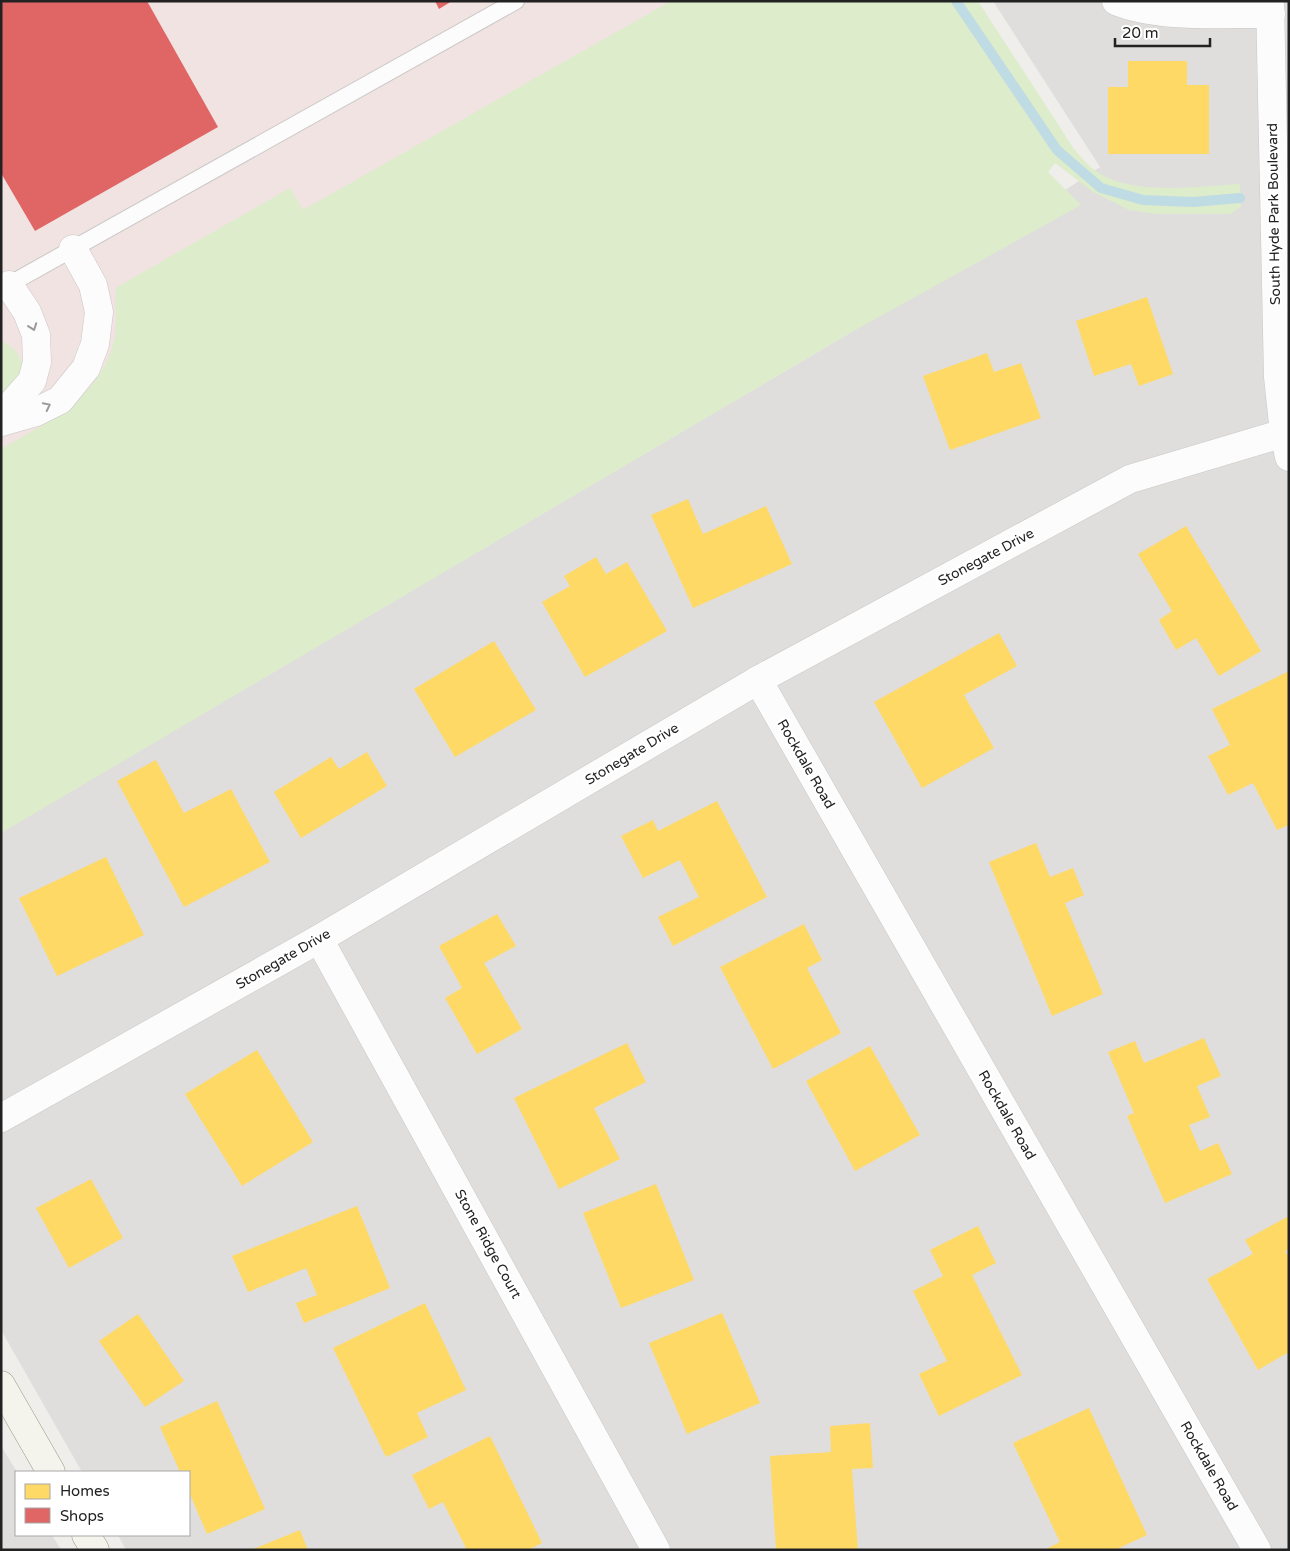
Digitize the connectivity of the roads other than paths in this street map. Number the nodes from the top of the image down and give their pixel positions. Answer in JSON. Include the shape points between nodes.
{"nodes":[{"id":1,"x":516,"y":1,"type":"edge"},
{"id":2,"x":1116,"y":1,"type":"edge"},
{"id":3,"x":1270,"y":8,"type":"edge"},
{"id":4,"x":73,"y":249,"type":"junction"},
{"id":5,"x":5,"y":287,"type":"edge"},
{"id":6,"x":1,"y":416,"type":"edge"},
{"id":7,"x":1,"y":422,"type":"edge"},
{"id":8,"x":1286,"y":445,"type":"edge"},
{"id":9,"x":758,"y":680,"type":"junction"},
{"id":10,"x":319,"y":939,"type":"junction"},
{"id":11,"x":1,"y":1118,"type":"edge"},
{"id":12,"x":1,"y":1385,"type":"edge"},
{"id":13,"x":50,"y":1471,"type":"edge"},
{"id":14,"x":87,"y":1536,"type":"edge"},
{"id":15,"x":95,"y":1550,"type":"edge"},
{"id":16,"x":656,"y":1550,"type":"edge"},
{"id":17,"x":1257,"y":1550,"type":"edge"}],
"edges":[{"from":1,"to":4,"type":"lane"},
{"from":2,"to":3,"type":"street","via":[[1160,12]]},
{"from":3,"to":8,"type":"street","name":"South Hyde Park Boulevard","via":[[1278,378]]},
{"from":4,"to":5,"type":"lane"},
{"from":7,"to":4,"type":"street","one_way":true,"via":[[36,412],[60,400],[86,368],[95,344],[99,312],[92,285]]},
{"from":5,"to":6,"type":"street","one_way":true,"via":[[27,312],[36,335],[37,362],[32,381]]},
{"from":8,"to":9,"type":"street","name":"Stonegate Drive","via":[[1130,479]]},
{"from":9,"to":10,"type":"street","name":"Stonegate Drive"},
{"from":9,"to":17,"type":"street","name":"Rockdale Road"},
{"from":10,"to":11,"type":"street","name":"Stonegate Drive"},
{"from":10,"to":16,"type":"street","name":"Stone Ridge Court"},
{"from":12,"to":13,"type":"main road"},
{"from":14,"to":15,"type":"main road"}]}
